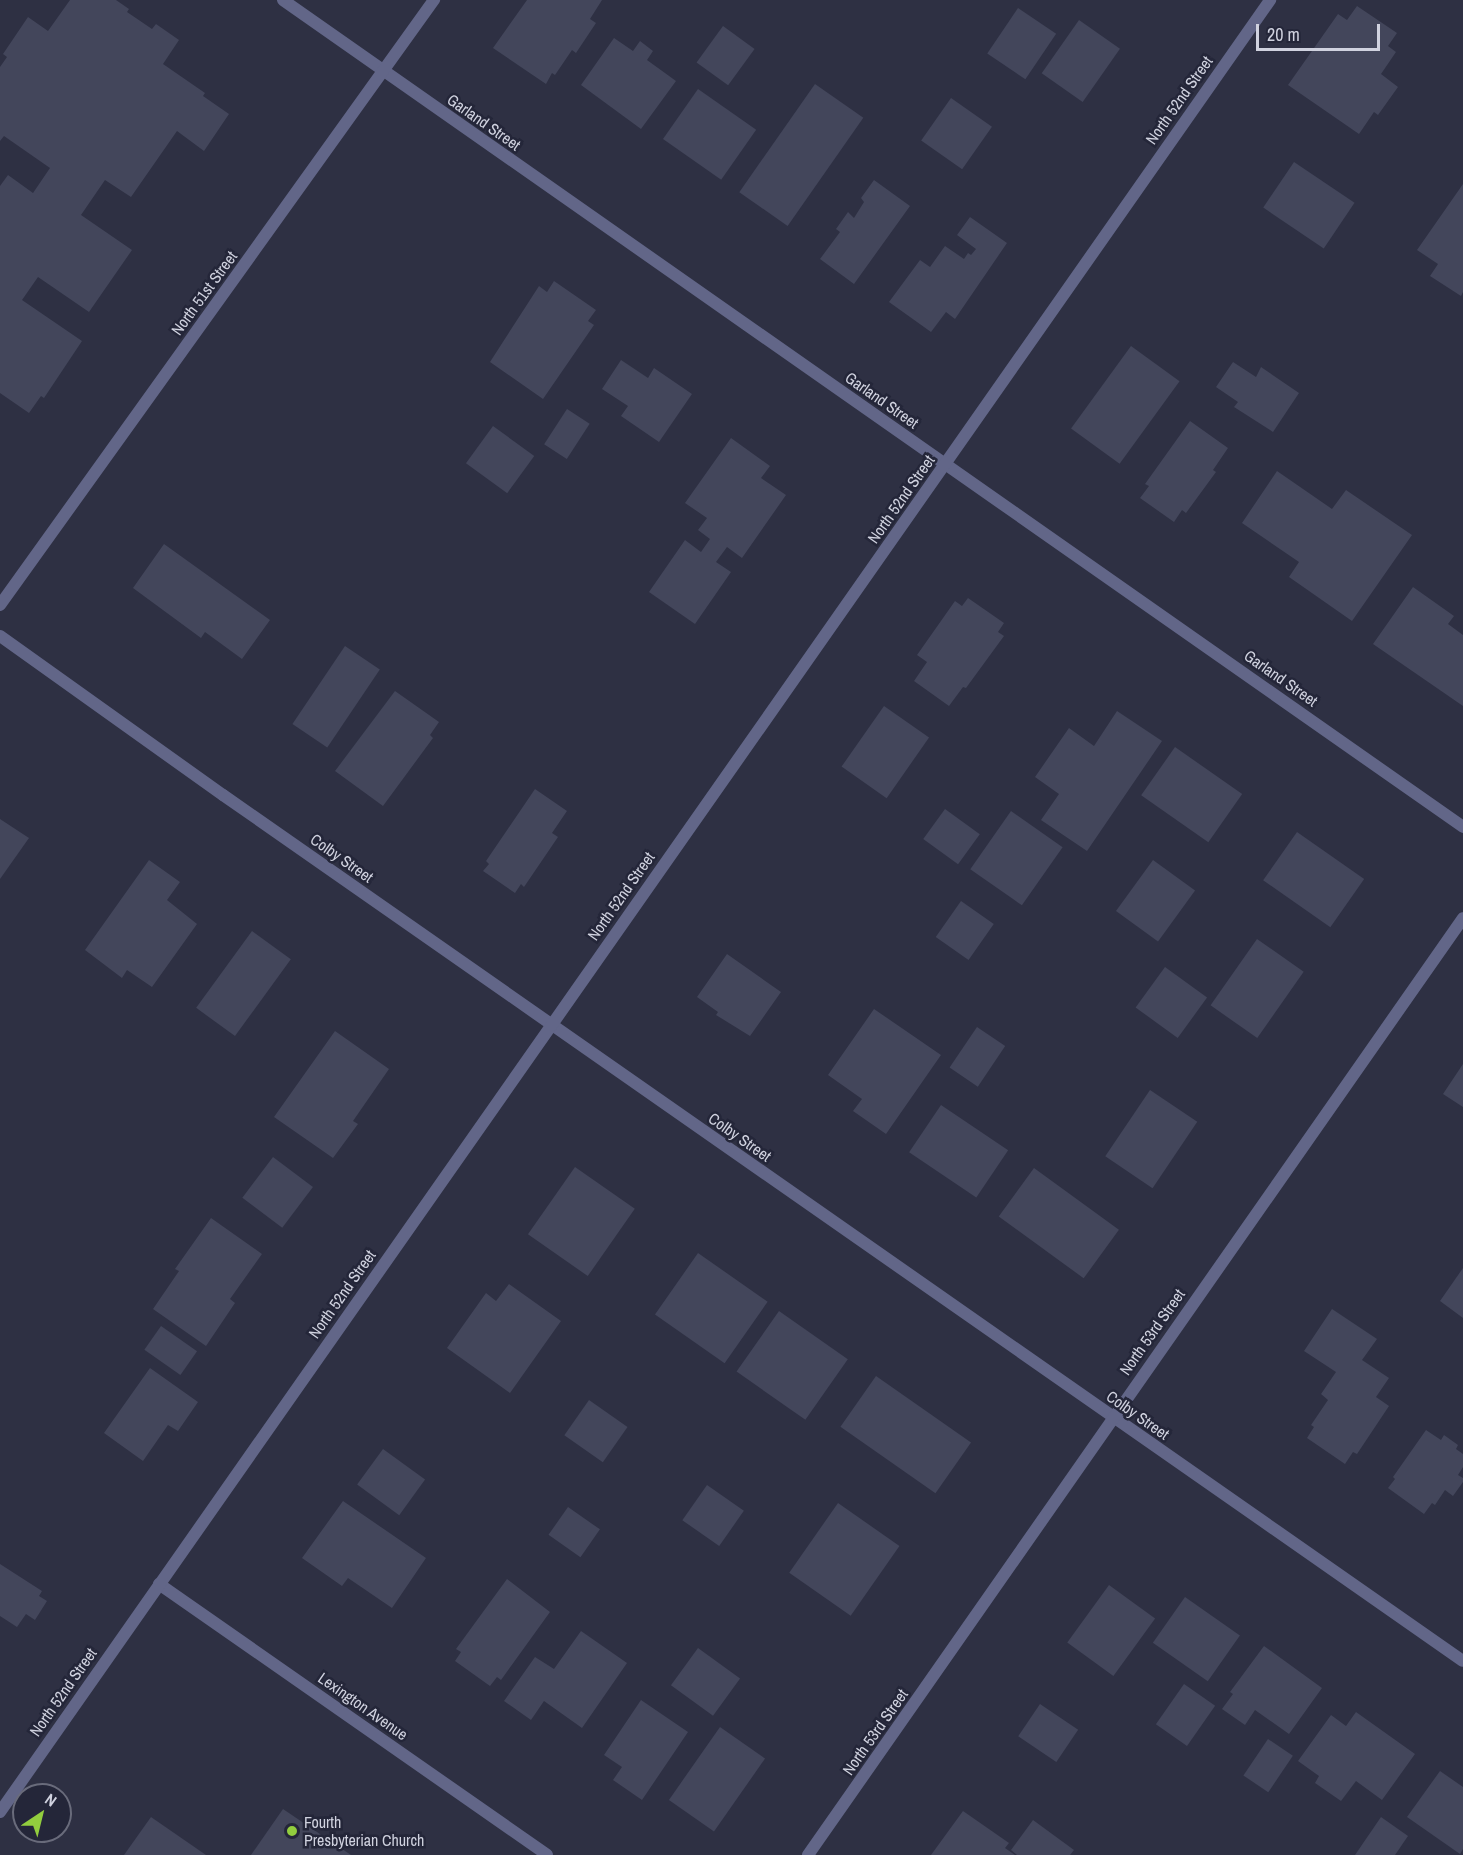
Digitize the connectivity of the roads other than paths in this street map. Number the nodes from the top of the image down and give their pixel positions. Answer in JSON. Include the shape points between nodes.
{"nodes":[{"id":1,"x":283,"y":0,"type":"edge"},
{"id":2,"x":434,"y":0,"type":"edge"},
{"id":3,"x":1270,"y":0,"type":"edge"},
{"id":4,"x":385,"y":72,"type":"junction"},
{"id":5,"x":945,"y":463,"type":"junction"},
{"id":6,"x":0,"y":604,"type":"edge"},
{"id":7,"x":0,"y":636,"type":"edge"},
{"id":8,"x":1463,"y":827,"type":"edge"},
{"id":9,"x":1463,"y":918,"type":"edge"},
{"id":10,"x":552,"y":1025,"type":"junction"},
{"id":11,"x":1112,"y":1416,"type":"junction"},
{"id":12,"x":159,"y":1584,"type":"junction"},
{"id":13,"x":1463,"y":1661,"type":"edge"},
{"id":14,"x":0,"y":1812,"type":"edge"},
{"id":15,"x":547,"y":1855,"type":"edge"},
{"id":16,"x":808,"y":1855,"type":"edge"}],
"edges":[{"from":1,"to":4,"type":"street","name":"Garland Street"},
{"from":2,"to":4,"type":"street","name":"North 51st Street"},
{"from":3,"to":5,"type":"street","name":"North 52nd Street"},
{"from":4,"to":5,"type":"street","name":"Garland Street"},
{"from":4,"to":6,"type":"street","name":"North 51st Street"},
{"from":5,"to":8,"type":"street","name":"Garland Street"},
{"from":5,"to":10,"type":"street","name":"North 52nd Street"},
{"from":7,"to":10,"type":"street","name":"Colby Street"},
{"from":9,"to":11,"type":"street","name":"North 53rd Street"},
{"from":10,"to":11,"type":"street","name":"Colby Street"},
{"from":10,"to":12,"type":"street","name":"North 52nd Street"},
{"from":11,"to":13,"type":"street","name":"Colby Street"},
{"from":11,"to":16,"type":"street","name":"North 53rd Street"},
{"from":12,"to":14,"type":"street","name":"North 52nd Street"},
{"from":12,"to":15,"type":"street","name":"Lexington Avenue"}]}
